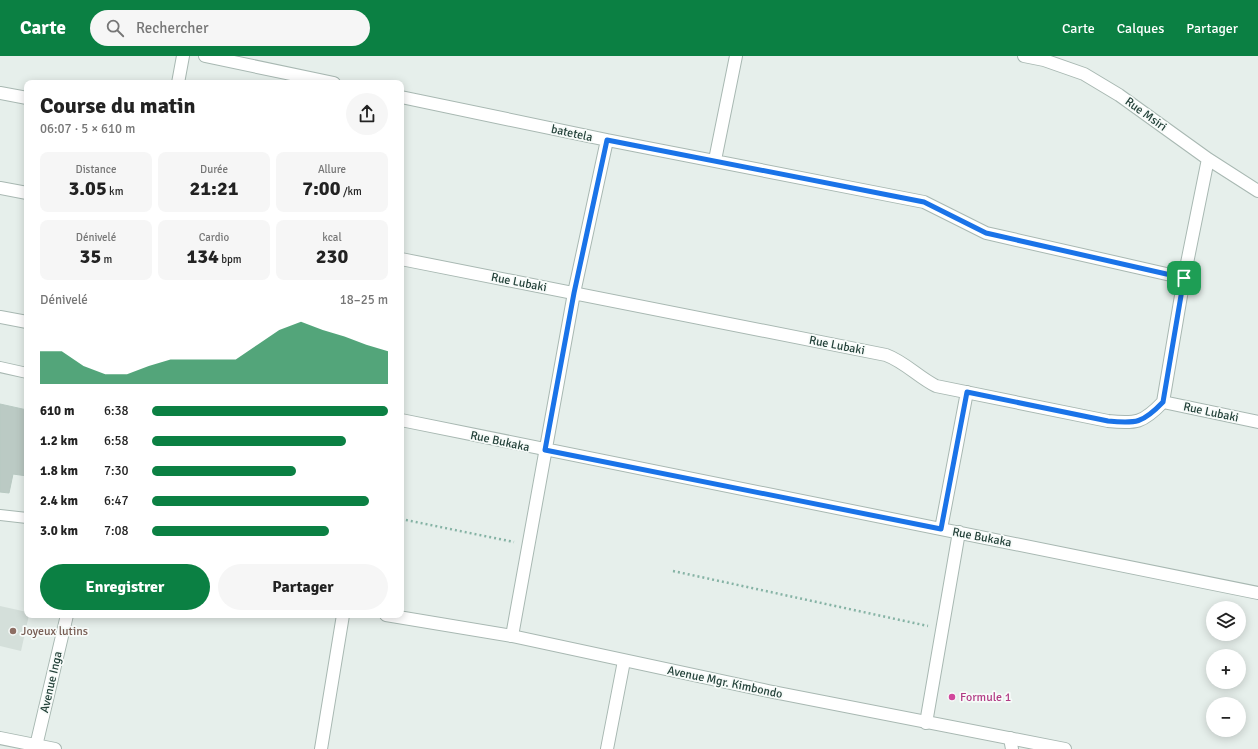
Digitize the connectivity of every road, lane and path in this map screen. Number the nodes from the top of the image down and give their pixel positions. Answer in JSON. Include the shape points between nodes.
{"nodes":[{"id":1,"x":183,"y":56,"type":"edge"},
{"id":2,"x":205,"y":56,"type":"edge"},
{"id":3,"x":736,"y":56,"type":"edge"},
{"id":4,"x":1024,"y":56,"type":"edge"},
{"id":5,"x":179,"y":80,"type":"edge"},
{"id":6,"x":320,"y":80,"type":"edge"},
{"id":7,"x":0,"y":93,"type":"edge"},
{"id":8,"x":24,"y":97,"type":"edge"},
{"id":9,"x":404,"y":98,"type":"edge"},
{"id":10,"x":607,"y":140,"type":"junction"},
{"id":11,"x":1208,"y":159,"type":"junction"},
{"id":12,"x":714,"y":160,"type":"junction"},
{"id":13,"x":0,"y":188,"type":"edge"},
{"id":14,"x":24,"y":192,"type":"edge"},
{"id":15,"x":1258,"y":192,"type":"edge"},
{"id":16,"x":404,"y":260,"type":"edge"},
{"id":17,"x":1184,"y":278,"type":"junction"},
{"id":18,"x":574,"y":293,"type":"junction"},
{"id":19,"x":0,"y":317,"type":"edge"},
{"id":20,"x":24,"y":321,"type":"edge"},
{"id":21,"x":0,"y":367,"type":"edge"},
{"id":22,"x":24,"y":372,"type":"edge"},
{"id":23,"x":967,"y":392,"type":"junction"},
{"id":24,"x":1163,"y":402,"type":"junction"},
{"id":25,"x":404,"y":421,"type":"edge"},
{"id":26,"x":1258,"y":422,"type":"edge"},
{"id":27,"x":545,"y":450,"type":"junction"},
{"id":28,"x":0,"y":515,"type":"edge"},
{"id":29,"x":24,"y":518,"type":"edge"},
{"id":30,"x":404,"y":520,"type":"edge"},
{"id":31,"x":941,"y":529,"type":"junction"},
{"id":32,"x":959,"y":532,"type":"junction"},
{"id":33,"x":529,"y":544,"type":"junction"},
{"id":34,"x":673,"y":571,"type":"dead end"},
{"id":35,"x":1258,"y":593,"type":"edge"},
{"id":36,"x":66,"y":618,"type":"edge"},
{"id":37,"x":343,"y":618,"type":"edge"},
{"id":38,"x":404,"y":618,"type":"edge"},
{"id":39,"x":942,"y":629,"type":"junction"},
{"id":40,"x":512,"y":636,"type":"junction"},
{"id":41,"x":624,"y":661,"type":"junction"},
{"id":42,"x":926,"y":723,"type":"junction"},
{"id":43,"x":0,"y":738,"type":"edge"},
{"id":44,"x":1011,"y":744,"type":"edge"},
{"id":45,"x":34,"y":747,"type":"edge"},
{"id":46,"x":54,"y":749,"type":"edge"},
{"id":47,"x":321,"y":749,"type":"edge"},
{"id":48,"x":607,"y":749,"type":"edge"},
{"id":49,"x":1065,"y":749,"type":"edge"}],
"edges":[{"from":1,"to":5,"type":"street"},
{"from":2,"to":6,"type":"street"},
{"from":3,"to":12,"type":"street"},
{"from":4,"to":11,"type":"street","name":"Rue Msiri","via":[[1084,74],[1119,95]]},
{"from":7,"to":8,"type":"street"},
{"from":9,"to":10,"type":"street","name":"batetela"},
{"from":10,"to":12,"type":"street","name":"batetela"},
{"from":10,"to":18,"type":"street"},
{"from":11,"to":15,"type":"street","name":"Rue Msiri"},
{"from":11,"to":17,"type":"street"},
{"from":12,"to":17,"type":"street","name":"batetela","via":[[924,202],[986,233]]},
{"from":13,"to":14,"type":"street"},
{"from":16,"to":18,"type":"street","name":"Rue Lubaki"},
{"from":17,"to":24,"type":"street"},
{"from":18,"to":23,"type":"street","name":"Rue Lubaki","via":[[886,355],[900,361],[936,386]]},
{"from":18,"to":27,"type":"street"},
{"from":19,"to":20,"type":"street"},
{"from":21,"to":22,"type":"lane"},
{"from":23,"to":24,"type":"street","name":"Rue Lubaki","via":[[1108,421],[1131,423],[1150,416]]},
{"from":23,"to":31,"type":"street"},
{"from":24,"to":26,"type":"street","name":"Rue Lubaki"},
{"from":25,"to":27,"type":"street","name":"Rue Bukaka"},
{"from":27,"to":31,"type":"street","name":"Rue Bukaka"},
{"from":27,"to":33,"type":"street"},
{"from":28,"to":29,"type":"lane"},
{"from":30,"to":33,"type":"path"},
{"from":31,"to":32,"type":"street","name":"Rue Bukaka"},
{"from":32,"to":35,"type":"street","name":"Rue Bukaka"},
{"from":32,"to":39,"type":"street"},
{"from":33,"to":40,"type":"street"},
{"from":34,"to":39,"type":"path"},
{"from":36,"to":45,"type":"street","name":"Avenue Inga"},
{"from":37,"to":47,"type":"street"},
{"from":38,"to":40,"type":"street","name":"Avenue Mgr. Kimbondo"},
{"from":39,"to":42,"type":"street"},
{"from":40,"to":41,"type":"street","name":"Avenue Mgr. Kimbondo"},
{"from":41,"to":42,"type":"street","name":"Avenue Mgr. Kimbondo"},
{"from":41,"to":48,"type":"street"},
{"from":42,"to":44,"type":"street","name":"Avenue Mgr. Kimbondo"},
{"from":43,"to":45,"type":"street"},
{"from":44,"to":49,"type":"street","name":"Avenue Mgr. Kimbondo"},
{"from":45,"to":46,"type":"street"}]}
